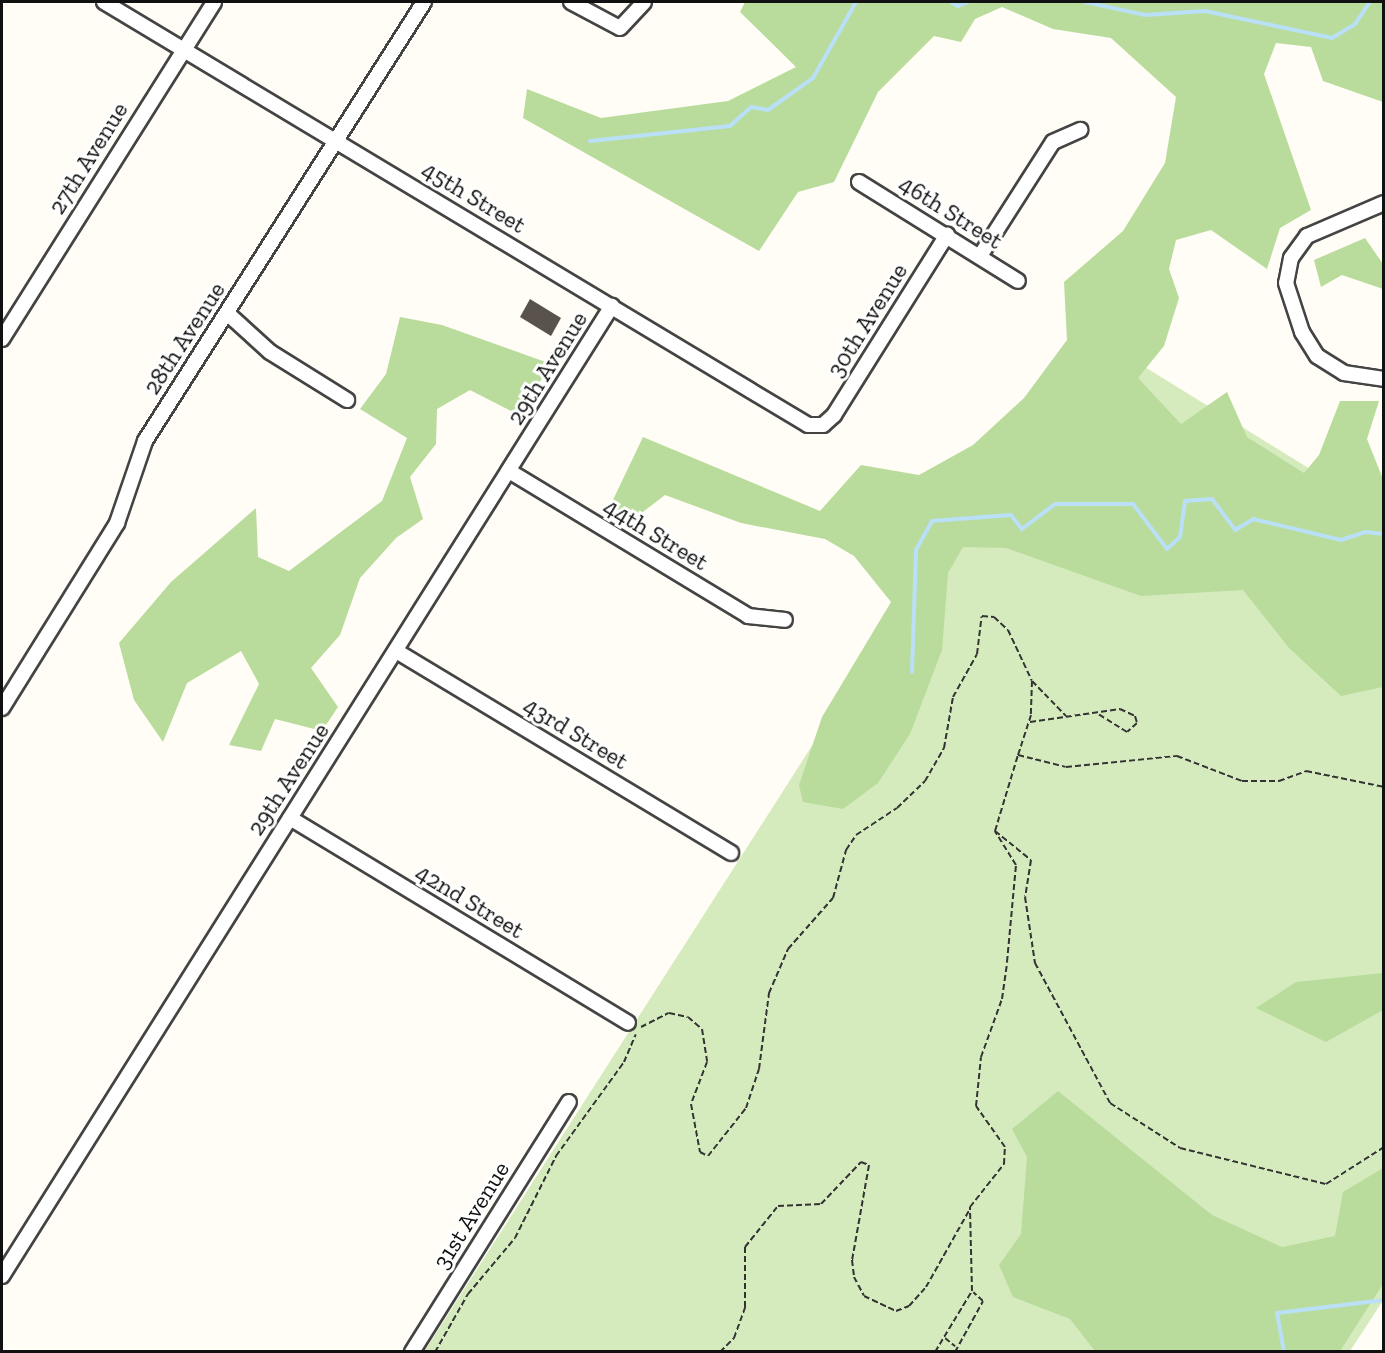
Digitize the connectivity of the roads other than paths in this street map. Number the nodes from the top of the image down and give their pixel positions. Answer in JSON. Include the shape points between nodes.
{"nodes":[{"id":1,"x":104,"y":2,"type":"edge"},
{"id":2,"x":214,"y":2,"type":"edge"},
{"id":3,"x":424,"y":2,"type":"edge"},
{"id":4,"x":571,"y":2,"type":"edge"},
{"id":5,"x":644,"y":2,"type":"edge"},
{"id":6,"x":184,"y":48,"type":"junction"},
{"id":7,"x":1080,"y":130,"type":"dead end"},
{"id":8,"x":337,"y":141,"type":"junction"},
{"id":9,"x":859,"y":182,"type":"dead end"},
{"id":10,"x":1383,"y":203,"type":"edge"},
{"id":11,"x":947,"y":235,"type":"junction"},
{"id":12,"x":980,"y":256,"type":"junction"},
{"id":13,"x":1018,"y":280,"type":"dead end"},
{"id":14,"x":612,"y":306,"type":"junction"},
{"id":15,"x":227,"y":313,"type":"junction"},
{"id":16,"x":2,"y":339,"type":"edge"},
{"id":17,"x":1383,"y":379,"type":"edge"},
{"id":18,"x":347,"y":400,"type":"dead end"},
{"id":19,"x":822,"y":425,"type":"joint"},
{"id":20,"x":509,"y":471,"type":"junction"},
{"id":21,"x":785,"y":620,"type":"dead end"},
{"id":22,"x":398,"y":652,"type":"junction"},
{"id":23,"x":2,"y":708,"type":"edge"},
{"id":24,"x":290,"y":818,"type":"junction"},
{"id":25,"x":731,"y":853,"type":"dead end"},
{"id":26,"x":628,"y":1023,"type":"dead end"},
{"id":27,"x":569,"y":1102,"type":"dead end"},
{"id":28,"x":2,"y":1276,"type":"edge"},
{"id":29,"x":412,"y":1352,"type":"edge"}],
"edges":[{"from":1,"to":6,"type":"street","name":"45th Street"},
{"from":2,"to":6,"type":"street","name":"27th Avenue"},
{"from":3,"to":8,"type":"street","name":"28th Avenue"},
{"from":4,"to":5,"type":"street","via":[[620,28]]},
{"from":6,"to":8,"type":"street","name":"45th Street"},
{"from":6,"to":16,"type":"street","name":"27th Avenue"},
{"from":7,"to":12,"type":"street","via":[[1053,142]]},
{"from":8,"to":14,"type":"street","name":"45th Street"},
{"from":8,"to":15,"type":"street","name":"28th Avenue"},
{"from":9,"to":11,"type":"street","name":"46th Street"},
{"from":10,"to":17,"type":"street","via":[[1307,236],[1291,258],[1286,283],[1302,332],[1317,356],[1344,373]]},
{"from":11,"to":12,"type":"street","name":"46th Street"},
{"from":11,"to":19,"type":"street","name":"30th Avenue","via":[[834,415]]},
{"from":12,"to":13,"type":"street","name":"46th Street"},
{"from":14,"to":19,"type":"street","name":"45th Street","via":[[797,419]]},
{"from":14,"to":20,"type":"street","name":"29th Avenue"},
{"from":15,"to":18,"type":"street","via":[[270,352]]},
{"from":15,"to":23,"type":"street","name":"28th Avenue","via":[[146,441],[106,542]]},
{"from":20,"to":21,"type":"street","name":"44th Street","via":[[748,616]]},
{"from":20,"to":22,"type":"street","name":"29th Avenue"},
{"from":22,"to":24,"type":"street","name":"29th Avenue"},
{"from":22,"to":25,"type":"street","name":"43rd Street"},
{"from":24,"to":26,"type":"street","name":"42nd Street"},
{"from":24,"to":28,"type":"street","name":"29th Avenue"},
{"from":27,"to":29,"type":"street","name":"31st Avenue"}]}
